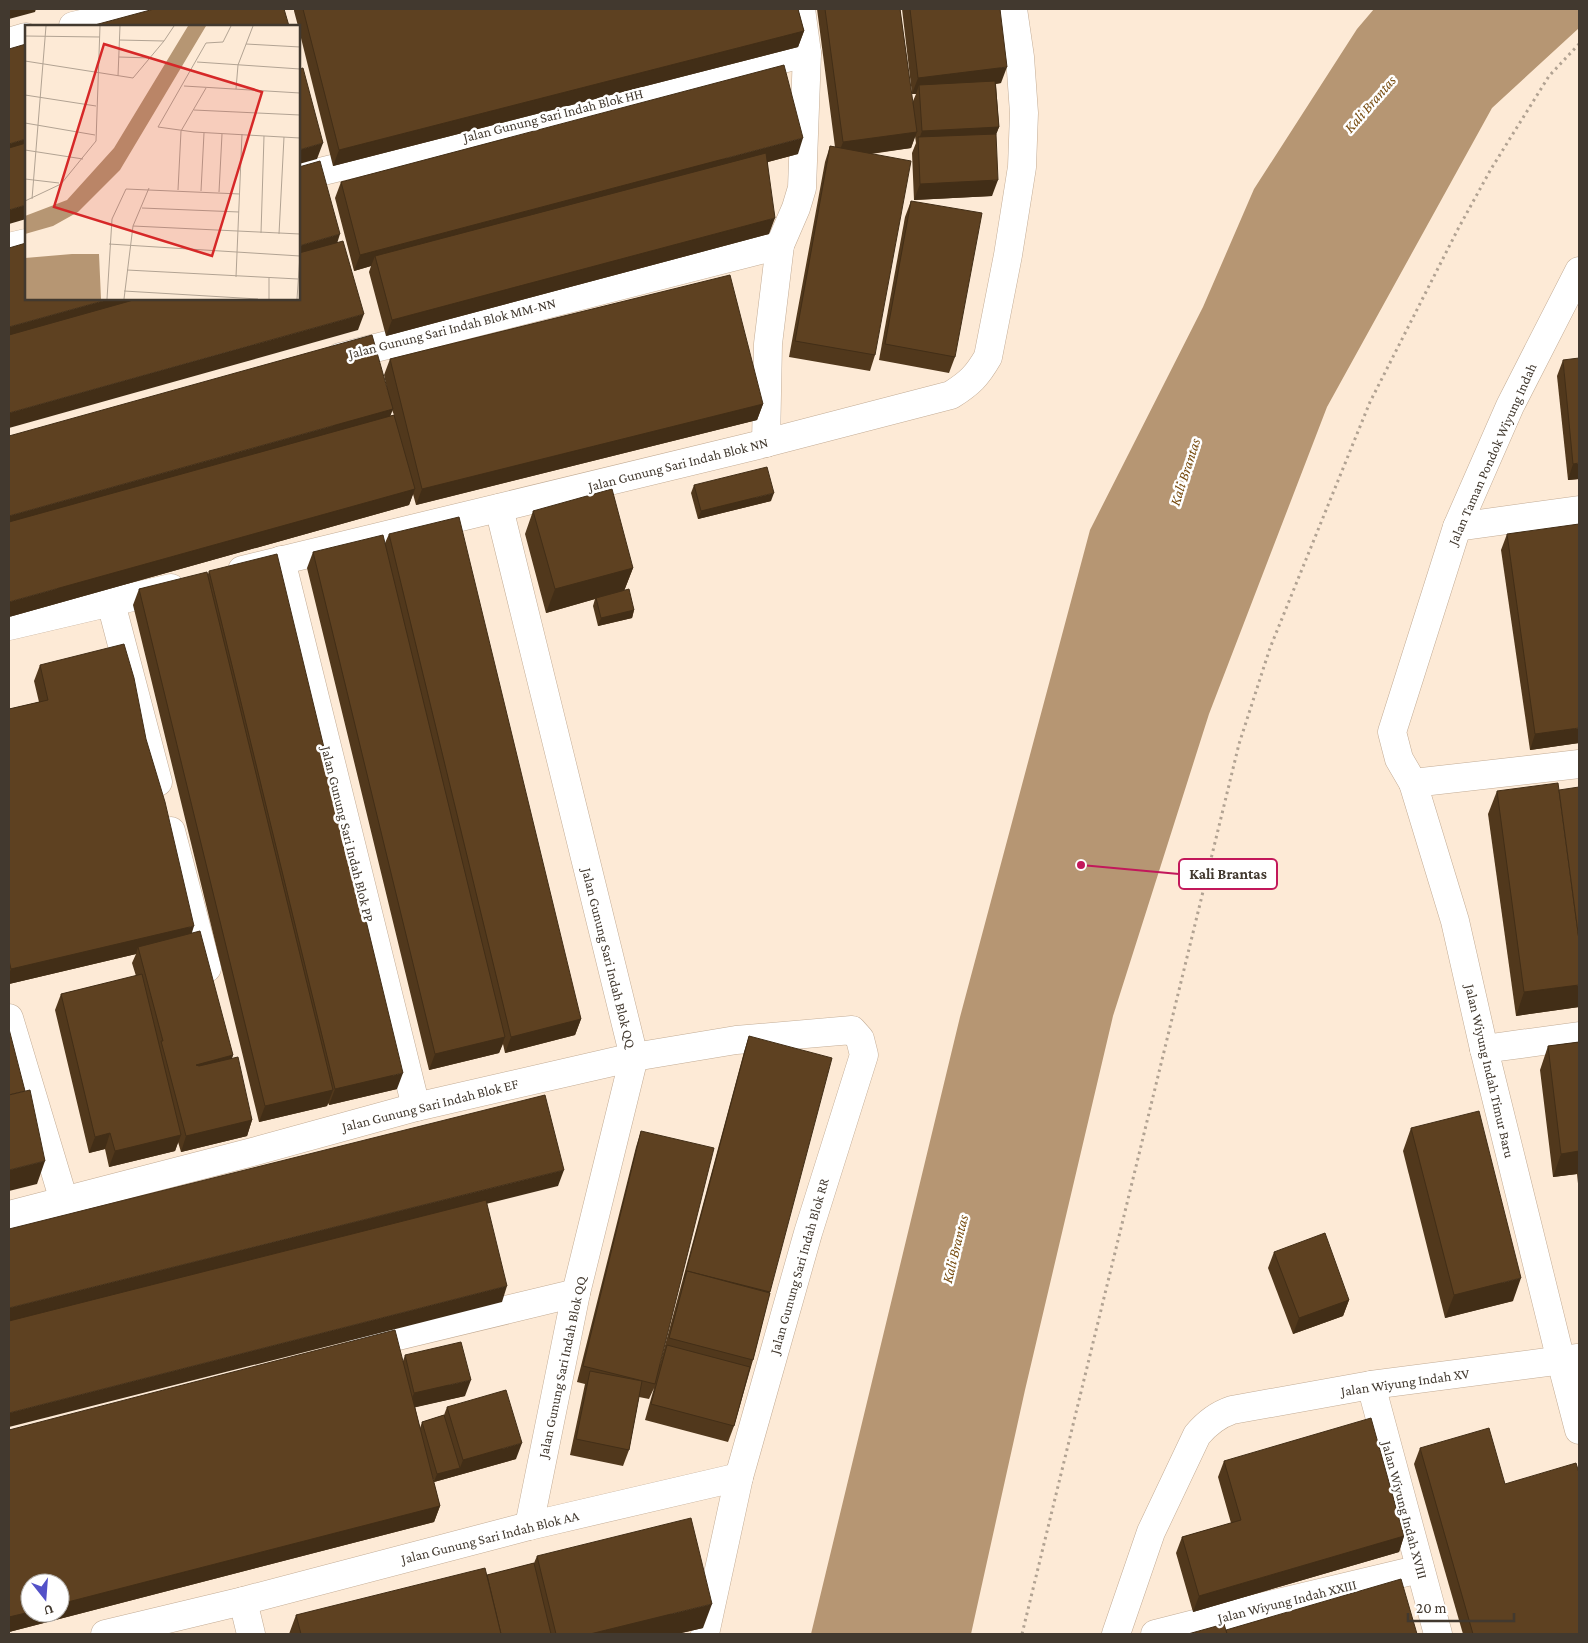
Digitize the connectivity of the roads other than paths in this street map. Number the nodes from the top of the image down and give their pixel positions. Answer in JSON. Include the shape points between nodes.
{"nodes":[{"id":1,"x":146,"y":9,"type":"edge"},
{"id":2,"x":801,"y":9,"type":"edge"},
{"id":3,"x":1013,"y":9,"type":"edge"},
{"id":4,"x":77,"y":25,"type":"edge"},
{"id":5,"x":25,"y":38,"type":"edge"},
{"id":6,"x":9,"y":42,"type":"edge"},
{"id":7,"x":807,"y":53,"type":"junction"},
{"id":8,"x":300,"y":177,"type":"edge"},
{"id":9,"x":25,"y":243,"type":"edge"},
{"id":10,"x":780,"y":245,"type":"junction"},
{"id":11,"x":9,"y":247,"type":"edge"},
{"id":12,"x":1579,"y":271,"type":"edge"},
{"id":13,"x":317,"y":363,"type":"edge"},
{"id":14,"x":766,"y":443,"type":"junction"},
{"id":15,"x":499,"y":508,"type":"junction"},
{"id":16,"x":1579,"y":510,"type":"edge"},
{"id":17,"x":1457,"y":527,"type":"junction"},
{"id":18,"x":281,"y":560,"type":"junction"},
{"id":19,"x":111,"y":603,"type":"junction"},
{"id":20,"x":9,"y":626,"type":"edge"},
{"id":21,"x":1579,"y":764,"type":"edge"},
{"id":22,"x":1414,"y":783,"type":"junction"},
{"id":23,"x":212,"y":987,"type":"edge"},
{"id":24,"x":9,"y":1018,"type":"edge"},
{"id":25,"x":1579,"y":1036,"type":"edge"},
{"id":26,"x":860,"y":1044,"type":"joint"},
{"id":27,"x":1484,"y":1050,"type":"junction"},
{"id":28,"x":634,"y":1057,"type":"junction"},
{"id":29,"x":416,"y":1107,"type":"junction"},
{"id":30,"x":64,"y":1202,"type":"junction"},
{"id":31,"x":9,"y":1215,"type":"edge"},
{"id":32,"x":576,"y":1293,"type":"junction"},
{"id":33,"x":335,"y":1352,"type":"edge"},
{"id":34,"x":1570,"y":1359,"type":"edge"},
{"id":35,"x":1371,"y":1385,"type":"junction"},
{"id":36,"x":1579,"y":1430,"type":"edge"},
{"id":37,"x":738,"y":1478,"type":"junction"},
{"id":38,"x":529,"y":1526,"type":"junction"},
{"id":39,"x":1420,"y":1570,"type":"junction"},
{"id":40,"x":243,"y":1601,"type":"junction"},
{"id":41,"x":105,"y":1634,"type":"edge"},
{"id":42,"x":251,"y":1634,"type":"edge"},
{"id":43,"x":705,"y":1634,"type":"edge"},
{"id":44,"x":1116,"y":1634,"type":"edge"},
{"id":45,"x":1155,"y":1634,"type":"edge"},
{"id":46,"x":1438,"y":1634,"type":"edge"}],
"edges":[{"from":1,"to":4,"type":"street"},
{"from":2,"to":7,"type":"street"},
{"from":3,"to":14,"type":"street","name":"Jalan Gunung Sari Indah Blok NN","via":[[1024,113],[1022,167],[988,357],[970,383],[951,395]]},
{"from":5,"to":6,"type":"street"},
{"from":7,"to":8,"type":"street","name":"Jalan Gunung Sari Indah Blok HH"},
{"from":7,"to":10,"type":"street","via":[[802,188]]},
{"from":9,"to":11,"type":"street"},
{"from":10,"to":13,"type":"street","name":"Jalan Gunung Sari Indah Blok MM-NN"},
{"from":10,"to":14,"type":"street","via":[[768,344]]},
{"from":12,"to":17,"type":"street","name":"Jalan Taman Pondok Wiyung Indah","via":[[1510,406]]},
{"from":14,"to":15,"type":"street","name":"Jalan Gunung Sari Indah Blok NN"},
{"from":15,"to":18,"type":"street","name":"Jalan Gunung Sari Indah Blok NN"},
{"from":15,"to":28,"type":"street","name":"Jalan Gunung Sari Indah Blok QQ"},
{"from":16,"to":17,"type":"street"},
{"from":17,"to":22,"type":"street","name":"Jalan Taman Pondok Wiyung Indah","via":[[1392,732],[1398,758]]},
{"from":18,"to":19,"type":"street","name":"Jalan Gunung Sari Indah Blok NN"},
{"from":18,"to":29,"type":"street","name":"Jalan Gunung Sari Indah Blok PP"},
{"from":19,"to":20,"type":"street","name":"Jalan Gunung Sari Indah Blok NN"},
{"from":19,"to":23,"type":"street"},
{"from":21,"to":22,"type":"street"},
{"from":22,"to":27,"type":"street","name":"Jalan Wiyung Indah Timur Baru","via":[[1455,921]]},
{"from":24,"to":30,"type":"street"},
{"from":25,"to":27,"type":"street"},
{"from":26,"to":28,"type":"street","name":"Jalan Gunung Sari Indah Blok EF","via":[[852,1030],[736,1040]]},
{"from":26,"to":37,"type":"street","name":"Jalan Gunung Sari Indah Blok RR"},
{"from":27,"to":34,"type":"street","name":"Jalan Wiyung Indah Timur Baru"},
{"from":28,"to":29,"type":"street","name":"Jalan Gunung Sari Indah Blok EF"},
{"from":28,"to":32,"type":"street","name":"Jalan Gunung Sari Indah Blok QQ"},
{"from":29,"to":30,"type":"street","name":"Jalan Gunung Sari Indah Blok EF","via":[[253,1141]]},
{"from":30,"to":31,"type":"street","name":"Jalan Gunung Sari Indah Blok EF"},
{"from":32,"to":33,"type":"street"},
{"from":32,"to":38,"type":"street","name":"Jalan Gunung Sari Indah Blok QQ"},
{"from":34,"to":35,"type":"street","name":"Jalan Wiyung Indah XV"},
{"from":34,"to":36,"type":"street","name":"Jalan Wiyung Indah Timur Baru"},
{"from":35,"to":39,"type":"street","name":"Jalan Wiyung Indah XVIII"},
{"from":35,"to":44,"type":"street","name":"Jalan Wiyung Indah XV","via":[[1232,1410],[1206,1425],[1197,1435],[1151,1532]]},
{"from":37,"to":38,"type":"street","name":"Jalan Gunung Sari Indah Blok AA"},
{"from":37,"to":43,"type":"street","name":"Jalan Gunung Sari Indah Blok RR"},
{"from":38,"to":40,"type":"street","name":"Jalan Gunung Sari Indah Blok AA"},
{"from":39,"to":45,"type":"street","name":"Jalan Wiyung Indah XXIII"},
{"from":39,"to":46,"type":"street","name":"Jalan Wiyung Indah XVIII"},
{"from":40,"to":41,"type":"street","name":"Jalan Gunung Sari Indah Blok AA"},
{"from":40,"to":42,"type":"street"}]}
